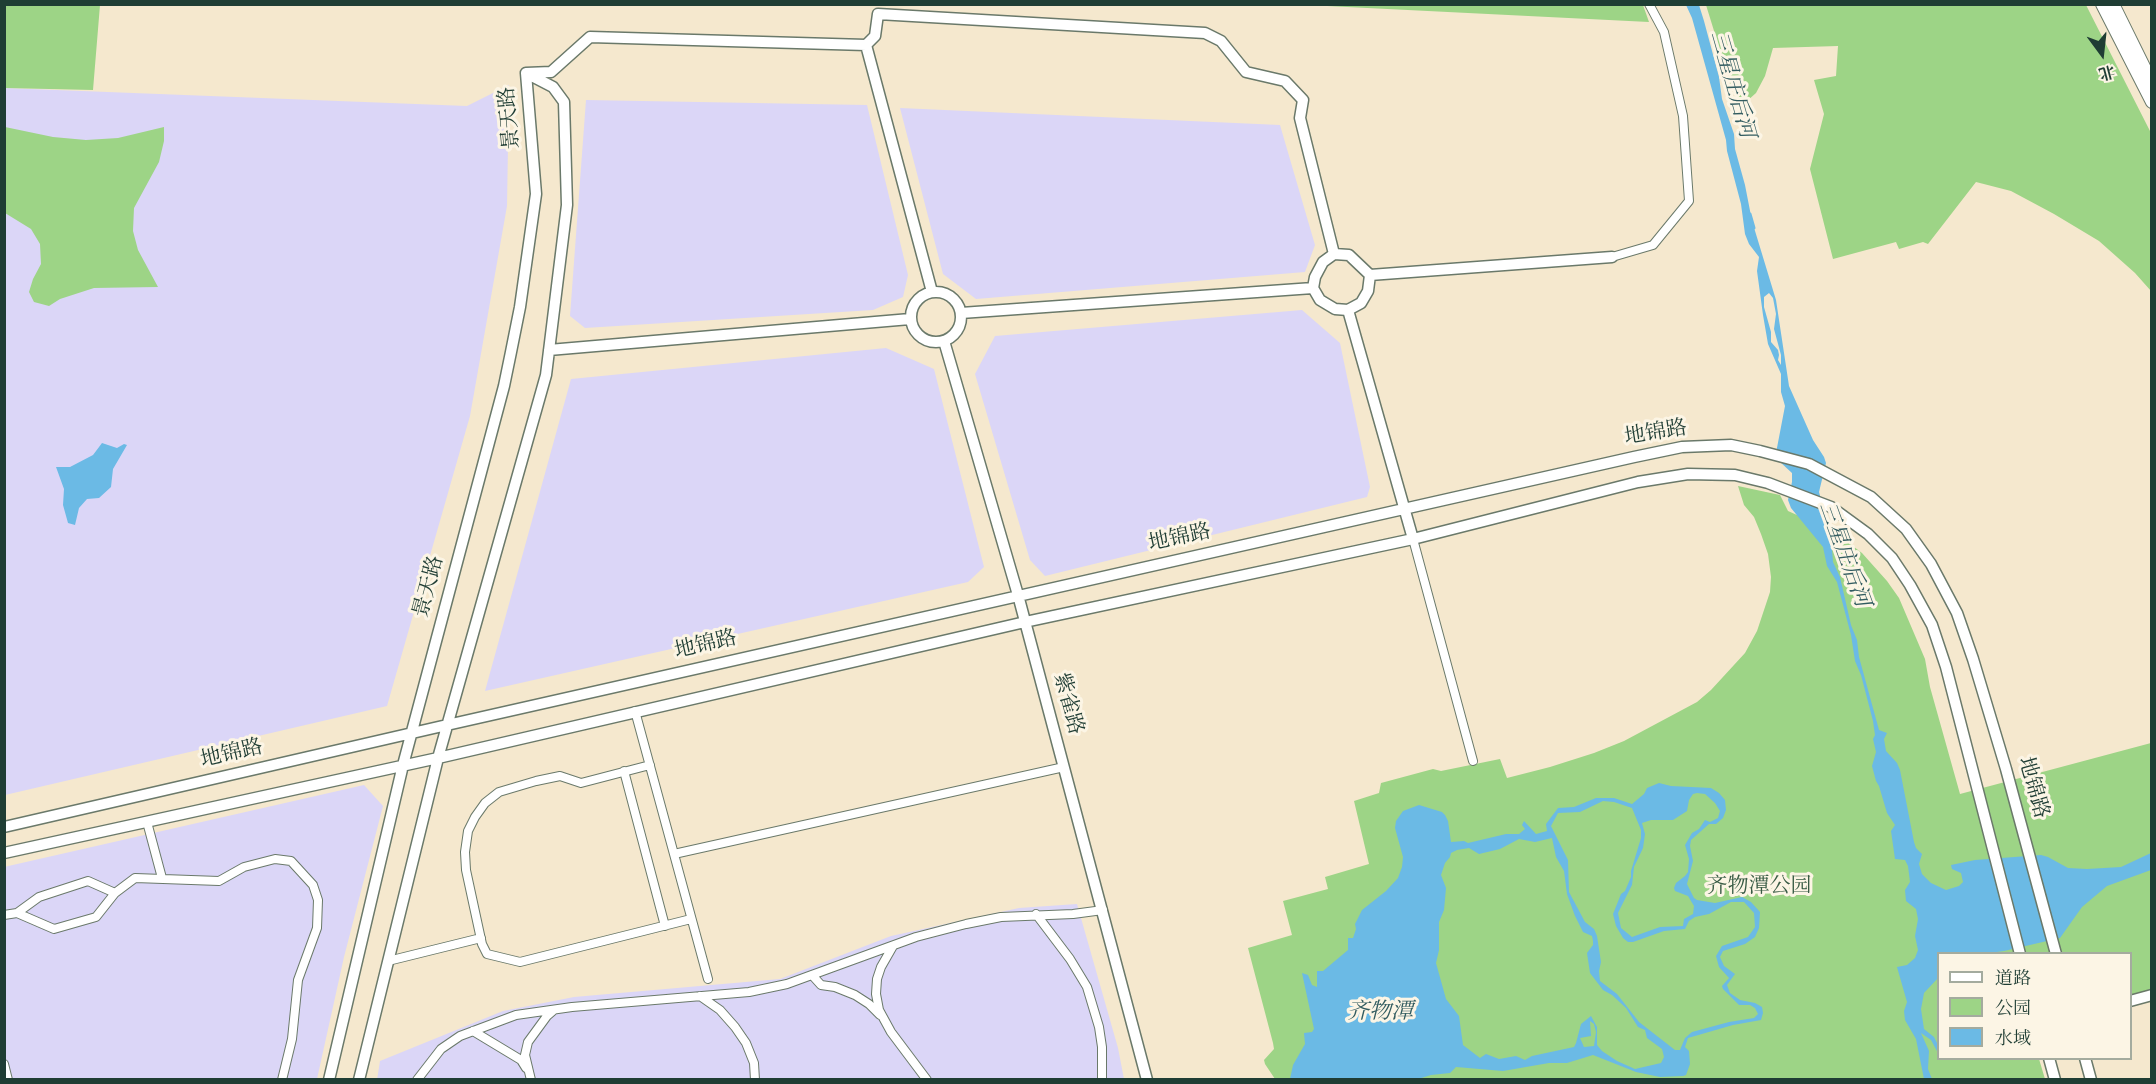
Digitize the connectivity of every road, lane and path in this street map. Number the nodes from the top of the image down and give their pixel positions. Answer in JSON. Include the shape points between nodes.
{"nodes":[{"id":1,"x":1649,"y":4,"type":"edge"},
{"id":2,"x":2102,"y":4,"type":"edge"},
{"id":3,"x":2113,"y":4,"type":"edge"},
{"id":4,"x":866,"y":45,"type":"junction"},
{"id":5,"x":526,"y":73,"type":"junction"},
{"id":6,"x":2151,"y":83,"type":"edge"},
{"id":7,"x":2151,"y":102,"type":"edge"},
{"id":8,"x":1334,"y":254,"type":"junction"},
{"id":9,"x":1612,"y":257,"type":"joint"},
{"id":10,"x":1370,"y":275,"type":"junction"},
{"id":11,"x":1313,"y":288,"type":"junction"},
{"id":12,"x":932,"y":292,"type":"junction"},
{"id":13,"x":1348,"y":310,"type":"junction"},
{"id":14,"x":961,"y":313,"type":"junction"},
{"id":15,"x":910,"y":319,"type":"junction"},
{"id":16,"x":944,"y":341,"type":"junction"},
{"id":17,"x":549,"y":350,"type":"junction"},
{"id":18,"x":1405,"y":509,"type":"junction"},
{"id":19,"x":1413,"y":539,"type":"junction"},
{"id":20,"x":1018,"y":595,"type":"junction"},
{"id":21,"x":1025,"y":622,"type":"junction"},
{"id":22,"x":635,"y":711,"type":"junction"},
{"id":23,"x":447,"y":725,"type":"junction"},
{"id":24,"x":412,"y":733,"type":"junction"},
{"id":25,"x":438,"y":758,"type":"junction"},
{"id":26,"x":1473,"y":761,"type":"dead end"},
{"id":27,"x":402,"y":765,"type":"junction"},
{"id":28,"x":650,"y":765,"type":"junction"},
{"id":29,"x":1064,"y":767,"type":"junction"},
{"id":30,"x":624,"y":771,"type":"junction"},
{"id":31,"x":147,"y":822,"type":"junction"},
{"id":32,"x":4,"y":827,"type":"edge"},
{"id":33,"x":4,"y":853,"type":"edge"},
{"id":34,"x":674,"y":854,"type":"junction"},
{"id":35,"x":162,"y":878,"type":"junction"},
{"id":36,"x":115,"y":893,"type":"junction"},
{"id":37,"x":1103,"y":910,"type":"junction"},
{"id":38,"x":17,"y":914,"type":"junction"},
{"id":39,"x":1036,"y":914,"type":"junction"},
{"id":40,"x":4,"y":915,"type":"edge"},
{"id":41,"x":691,"y":919,"type":"junction"},
{"id":42,"x":665,"y":926,"type":"junction"},
{"id":43,"x":481,"y":938,"type":"junction"},
{"id":44,"x":893,"y":945,"type":"junction"},
{"id":45,"x":2019,"y":952,"type":"edge"},
{"id":46,"x":2055,"y":952,"type":"edge"},
{"id":47,"x":388,"y":961,"type":"junction"},
{"id":48,"x":812,"y":975,"type":"junction"},
{"id":49,"x":708,"y":979,"type":"dead end"},
{"id":50,"x":2151,"y":995,"type":"edge"},
{"id":51,"x":700,"y":996,"type":"junction"},
{"id":52,"x":2132,"y":1000,"type":"edge"},
{"id":53,"x":555,"y":1010,"type":"junction"},
{"id":54,"x":884,"y":1020,"type":"junction"},
{"id":55,"x":473,"y":1031,"type":"junction"},
{"id":56,"x":2049,"y":1060,"type":"edge"},
{"id":57,"x":2085,"y":1060,"type":"edge"},
{"id":58,"x":4,"y":1064,"type":"edge"},
{"id":59,"x":528,"y":1070,"type":"junction"},
{"id":60,"x":8,"y":1080,"type":"edge"},
{"id":61,"x":282,"y":1080,"type":"edge"},
{"id":62,"x":329,"y":1080,"type":"edge"},
{"id":63,"x":359,"y":1080,"type":"edge"},
{"id":64,"x":417,"y":1080,"type":"edge"},
{"id":65,"x":531,"y":1080,"type":"edge"},
{"id":66,"x":755,"y":1080,"type":"edge"},
{"id":67,"x":927,"y":1080,"type":"edge"},
{"id":68,"x":1102,"y":1080,"type":"edge"},
{"id":69,"x":1147,"y":1080,"type":"edge"},
{"id":70,"x":2055,"y":1080,"type":"edge"},
{"id":71,"x":2091,"y":1080,"type":"edge"}],
"edges":[{"from":1,"to":9,"type":"street","via":[[1664,32],[1683,116],[1689,201],[1653,245]]},
{"from":2,"to":7,"type":"main road"},
{"from":3,"to":6,"type":"main road"},
{"from":4,"to":5,"type":"street","via":[[590,37],[551,72]]},
{"from":4,"to":8,"type":"street","via":[[875,36],[878,14],[1205,33],[1221,41],[1246,72],[1285,81],[1303,100],[1300,118]]},
{"from":4,"to":12,"type":"street"},
{"from":5,"to":17,"type":"street","name":"景天路","via":[[553,87],[564,102],[567,205]]},
{"from":5,"to":24,"type":"street","name":"景天路","via":[[536,194],[520,307],[504,386]]},
{"from":8,"to":10,"type":"street","via":[[1349,255]]},
{"from":8,"to":11,"type":"street","via":[[1323,262]]},
{"from":9,"to":10,"type":"street"},
{"from":10,"to":13,"type":"street","via":[[1361,303]]},
{"from":11,"to":13,"type":"street","via":[[1320,300],[1335,309]]},
{"from":11,"to":14,"type":"street"},
{"from":12,"to":14,"type":"street","via":[[954,299]]},
{"from":12,"to":15,"type":"street","via":[[918,298]]},
{"from":13,"to":18,"type":"street"},
{"from":14,"to":16,"type":"street","via":[[958,330]]},
{"from":15,"to":16,"type":"street","via":[[922,338],[929,342]]},
{"from":15,"to":17,"type":"street"},
{"from":16,"to":20,"type":"street","name":"紫雀路"},
{"from":17,"to":23,"type":"street","name":"景天路","via":[[546,375]]},
{"from":18,"to":19,"type":"street"},
{"from":18,"to":20,"type":"street","name":"地锦路"},
{"from":18,"to":46,"type":"street","name":"地锦路","via":[[1682,447],[1731,445],[1809,464],[1870,498],[1906,529],[1946,590],[1973,659]]},
{"from":19,"to":21,"type":"street","name":"地锦路"},
{"from":19,"to":26,"type":"street"},
{"from":19,"to":45,"type":"street","name":"地锦路","via":[[1670,476],[1696,474],[1735,475],[1787,490],[1845,516],[1892,558],[1932,625]]},
{"from":20,"to":21,"type":"street","name":"紫雀路"},
{"from":20,"to":23,"type":"street","name":"地锦路"},
{"from":21,"to":22,"type":"street","name":"地锦路"},
{"from":21,"to":29,"type":"street","name":"紫雀路"},
{"from":22,"to":25,"type":"street","name":"地锦路"},
{"from":22,"to":28,"type":"street"},
{"from":23,"to":24,"type":"street","name":"地锦路"},
{"from":23,"to":25,"type":"street","name":"景天路"},
{"from":24,"to":27,"type":"street","name":"景天路"},
{"from":24,"to":32,"type":"street","name":"地锦路"},
{"from":25,"to":27,"type":"street","name":"地锦路"},
{"from":25,"to":47,"type":"street","name":"景天路"},
{"from":27,"to":31,"type":"street","name":"地锦路"},
{"from":27,"to":62,"type":"street","name":"景天路"},
{"from":28,"to":30,"type":"street"},
{"from":28,"to":34,"type":"street"},
{"from":29,"to":34,"type":"street"},
{"from":29,"to":37,"type":"street","name":"紫雀路"},
{"from":30,"to":42,"type":"street"},
{"from":30,"to":43,"type":"street","via":[[581,783],[560,776],[536,781],[500,792],[485,803],[468,831],[465,852]]},
{"from":31,"to":33,"type":"street","name":"地锦路"},
{"from":31,"to":35,"type":"street"},
{"from":34,"to":41,"type":"street"},
{"from":35,"to":36,"type":"street","via":[[135,878]]},
{"from":35,"to":61,"type":"street","via":[[219,881],[244,867],[284,858],[313,885],[318,900],[317,928],[298,980],[292,1039]]},
{"from":36,"to":38,"type":"street","via":[[88,881],[39,897]]},
{"from":36,"to":38,"type":"street","via":[[96,917],[54,929]]},
{"from":37,"to":39,"type":"street"},
{"from":37,"to":69,"type":"street","name":"紫雀路"},
{"from":38,"to":40,"type":"street"},
{"from":39,"to":44,"type":"street","via":[[966,924]]},
{"from":39,"to":68,"type":"street","via":[[1070,958],[1086,987],[1099,1027]]},
{"from":41,"to":42,"type":"street"},
{"from":41,"to":49,"type":"street"},
{"from":42,"to":43,"type":"street","via":[[520,962],[487,954]]},
{"from":43,"to":47,"type":"street"},
{"from":44,"to":48,"type":"street"},
{"from":44,"to":54,"type":"street","via":[[877,980],[876,994]]},
{"from":47,"to":63,"type":"street","name":"景天路"},
{"from":48,"to":51,"type":"street","via":[[749,992]]},
{"from":48,"to":54,"type":"street","via":[[821,985],[855,995]]},
{"from":50,"to":52,"type":"street"},
{"from":51,"to":53,"type":"street"},
{"from":51,"to":66,"type":"street","via":[[720,1010],[746,1043],[754,1063]]},
{"from":53,"to":55,"type":"street","via":[[516,1015]]},
{"from":53,"to":59,"type":"street","via":[[528,1042]]},
{"from":54,"to":67,"type":"street"},
{"from":55,"to":59,"type":"street","via":[[521,1060]]},
{"from":55,"to":64,"type":"street","via":[[441,1049]]},
{"from":56,"to":70,"type":"street"},
{"from":57,"to":71,"type":"street"},
{"from":58,"to":60,"type":"street"},
{"from":59,"to":65,"type":"street"}]}
